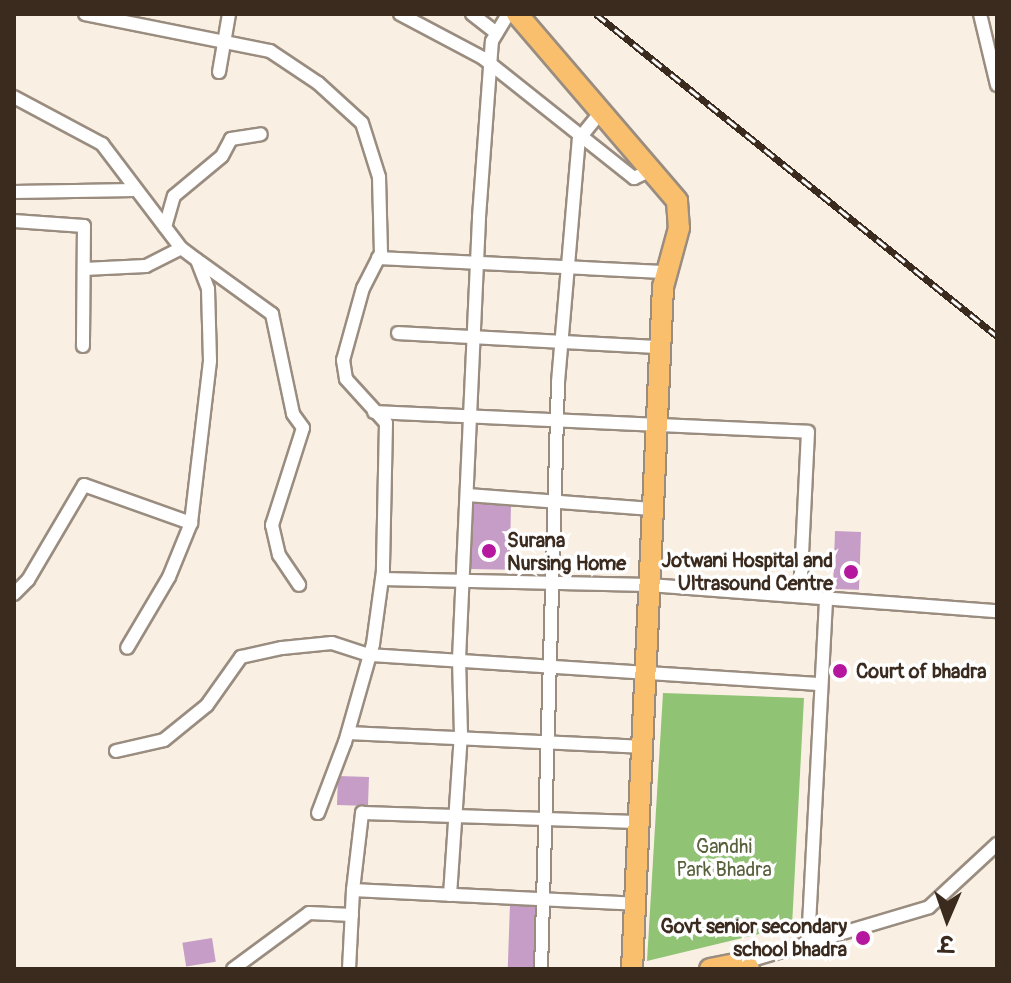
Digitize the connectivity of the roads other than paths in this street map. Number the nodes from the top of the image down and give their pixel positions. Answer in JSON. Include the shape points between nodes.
{"nodes":[{"id":1,"x":85,"y":14,"type":"edge"},
{"id":2,"x":155,"y":14,"type":"edge"},
{"id":3,"x":229,"y":14,"type":"edge"},
{"id":4,"x":400,"y":14,"type":"edge"},
{"id":5,"x":472,"y":14,"type":"edge"},
{"id":6,"x":508,"y":14,"type":"edge"},
{"id":7,"x":517,"y":14,"type":"edge"},
{"id":8,"x":980,"y":14,"type":"edge"},
{"id":9,"x":152,"y":28,"type":"junction"},
{"id":10,"x":496,"y":33,"type":"junction"},
{"id":11,"x":222,"y":39,"type":"junction"},
{"id":12,"x":490,"y":64,"type":"junction"},
{"id":13,"x":219,"y":72,"type":"dead end"},
{"id":14,"x":997,"y":85,"type":"edge"},
{"id":15,"x":14,"y":97,"type":"edge"},
{"id":16,"x":601,"y":112,"type":"junction"},
{"id":17,"x":261,"y":134,"type":"dead end"},
{"id":18,"x":579,"y":139,"type":"junction"},
{"id":19,"x":651,"y":170,"type":"junction"},
{"id":20,"x":135,"y":190,"type":"junction"},
{"id":21,"x":14,"y":192,"type":"edge"},
{"id":22,"x":14,"y":221,"type":"edge"},
{"id":23,"x":165,"y":227,"type":"junction"},
{"id":24,"x":181,"y":248,"type":"junction"},
{"id":25,"x":378,"y":258,"type":"junction"},
{"id":26,"x":197,"y":260,"type":"junction"},
{"id":27,"x":477,"y":264,"type":"junction"},
{"id":28,"x":568,"y":268,"type":"junction"},
{"id":29,"x":84,"y":269,"type":"junction"},
{"id":30,"x":668,"y":272,"type":"junction"},
{"id":31,"x":398,"y":333,"type":"dead end"},
{"id":32,"x":474,"y":340,"type":"junction"},
{"id":33,"x":561,"y":344,"type":"junction"},
{"id":34,"x":83,"y":346,"type":"dead end"},
{"id":35,"x":660,"y":347,"type":"junction"},
{"id":36,"x":374,"y":412,"type":"junction"},
{"id":37,"x":471,"y":417,"type":"junction"},
{"id":38,"x":557,"y":422,"type":"junction"},
{"id":39,"x":656,"y":428,"type":"junction"},
{"id":40,"x":467,"y":495,"type":"junction"},
{"id":41,"x":554,"y":500,"type":"junction"},
{"id":42,"x":652,"y":509,"type":"junction"},
{"id":43,"x":191,"y":523,"type":"junction"},
{"id":44,"x":382,"y":579,"type":"junction"},
{"id":45,"x":463,"y":582,"type":"junction"},
{"id":46,"x":552,"y":583,"type":"junction"},
{"id":47,"x":299,"y":585,"type":"dead end"},
{"id":48,"x":649,"y":585,"type":"junction"},
{"id":49,"x":14,"y":594,"type":"edge"},
{"id":50,"x":800,"y":595,"type":"junction"},
{"id":51,"x":826,"y":598,"type":"junction"},
{"id":52,"x":997,"y":611,"type":"edge"},
{"id":53,"x":127,"y":648,"type":"dead end"},
{"id":54,"x":370,"y":655,"type":"junction"},
{"id":55,"x":459,"y":659,"type":"junction"},
{"id":56,"x":549,"y":666,"type":"junction"},
{"id":57,"x":644,"y":674,"type":"junction"},
{"id":58,"x":820,"y":684,"type":"junction"},
{"id":59,"x":348,"y":733,"type":"junction"},
{"id":60,"x":461,"y":735,"type":"junction"},
{"id":61,"x":548,"y":741,"type":"junction"},
{"id":62,"x":641,"y":747,"type":"junction"},
{"id":63,"x":116,"y":751,"type":"dead end"},
{"id":64,"x":318,"y":813,"type":"dead end"},
{"id":65,"x":454,"y":815,"type":"junction"},
{"id":66,"x":546,"y":818,"type":"junction"},
{"id":67,"x":638,"y":822,"type":"junction"},
{"id":68,"x":997,"y":844,"type":"edge"},
{"id":69,"x":353,"y":890,"type":"junction"},
{"id":70,"x":450,"y":895,"type":"junction"},
{"id":71,"x":543,"y":899,"type":"junction"},
{"id":72,"x":635,"y":904,"type":"junction"},
{"id":73,"x":352,"y":915,"type":"junction"},
{"id":74,"x":808,"y":944,"type":"junction"},
{"id":75,"x":747,"y":966,"type":"edge"},
{"id":76,"x":233,"y":969,"type":"edge"},
{"id":77,"x":349,"y":969,"type":"edge"},
{"id":78,"x":541,"y":969,"type":"edge"},
{"id":79,"x":632,"y":969,"type":"edge"},
{"id":80,"x":710,"y":969,"type":"edge"}],
"edges":[{"from":1,"to":9,"type":"street"},
{"from":2,"to":9,"type":"street"},
{"from":3,"to":11,"type":"street"},
{"from":4,"to":12,"type":"street"},
{"from":5,"to":10,"type":"street"},
{"from":6,"to":10,"type":"street"},
{"from":7,"to":16,"type":"main road"},
{"from":8,"to":14,"type":"street"},
{"from":9,"to":11,"type":"street"},
{"from":10,"to":12,"type":"street"},
{"from":11,"to":13,"type":"street"},
{"from":11,"to":25,"type":"street","via":[[270,51],[318,83],[362,123],[379,177]]},
{"from":12,"to":18,"type":"street"},
{"from":12,"to":27,"type":"street"},
{"from":15,"to":20,"type":"street","via":[[102,144]]},
{"from":16,"to":18,"type":"street"},
{"from":16,"to":19,"type":"main road"},
{"from":17,"to":23,"type":"street","via":[[231,139],[222,156],[174,196]]},
{"from":18,"to":19,"type":"street","via":[[634,178]]},
{"from":18,"to":28,"type":"street"},
{"from":19,"to":30,"type":"main road","via":[[677,201],[679,228]]},
{"from":20,"to":21,"type":"street"},
{"from":20,"to":23,"type":"street"},
{"from":22,"to":29,"type":"street","via":[[84,226]]},
{"from":23,"to":24,"type":"street"},
{"from":24,"to":26,"type":"street"},
{"from":24,"to":29,"type":"street","via":[[146,266]]},
{"from":25,"to":27,"type":"street"},
{"from":25,"to":36,"type":"street","via":[[363,288],[343,360],[346,379]]},
{"from":26,"to":43,"type":"street","via":[[208,289],[210,361]]},
{"from":26,"to":47,"type":"street","via":[[272,314],[293,414],[303,428],[272,525],[279,555]]},
{"from":27,"to":28,"type":"street"},
{"from":27,"to":32,"type":"street"},
{"from":28,"to":30,"type":"street"},
{"from":28,"to":33,"type":"street"},
{"from":29,"to":34,"type":"street"},
{"from":30,"to":35,"type":"main road"},
{"from":31,"to":32,"type":"street"},
{"from":32,"to":33,"type":"street"},
{"from":32,"to":37,"type":"street"},
{"from":33,"to":35,"type":"street"},
{"from":33,"to":38,"type":"street"},
{"from":35,"to":39,"type":"main road"},
{"from":36,"to":37,"type":"street"},
{"from":36,"to":44,"type":"street","via":[[386,423],[389,449]]},
{"from":37,"to":38,"type":"street"},
{"from":37,"to":40,"type":"street"},
{"from":38,"to":39,"type":"street"},
{"from":38,"to":41,"type":"street"},
{"from":39,"to":42,"type":"main road"},
{"from":39,"to":50,"type":"street","via":[[808,432]]},
{"from":40,"to":41,"type":"street"},
{"from":40,"to":45,"type":"street"},
{"from":41,"to":42,"type":"street"},
{"from":41,"to":46,"type":"street"},
{"from":42,"to":48,"type":"main road"},
{"from":43,"to":49,"type":"street","via":[[84,485],[28,580]]},
{"from":43,"to":53,"type":"street","via":[[169,577]]},
{"from":44,"to":45,"type":"street"},
{"from":44,"to":54,"type":"street"},
{"from":45,"to":46,"type":"street"},
{"from":45,"to":55,"type":"street"},
{"from":46,"to":48,"type":"street"},
{"from":46,"to":56,"type":"street"},
{"from":48,"to":50,"type":"street"},
{"from":48,"to":57,"type":"main road"},
{"from":50,"to":51,"type":"street"},
{"from":51,"to":52,"type":"street"},
{"from":51,"to":58,"type":"street"},
{"from":54,"to":55,"type":"street"},
{"from":54,"to":59,"type":"street"},
{"from":54,"to":63,"type":"street","via":[[332,643],[241,657],[207,705],[164,740]]},
{"from":55,"to":56,"type":"street"},
{"from":55,"to":60,"type":"street"},
{"from":56,"to":57,"type":"street"},
{"from":56,"to":61,"type":"street"},
{"from":57,"to":58,"type":"street"},
{"from":57,"to":62,"type":"main road"},
{"from":58,"to":74,"type":"street"},
{"from":59,"to":60,"type":"street"},
{"from":59,"to":64,"type":"street"},
{"from":60,"to":61,"type":"street"},
{"from":60,"to":65,"type":"street"},
{"from":61,"to":62,"type":"street"},
{"from":61,"to":66,"type":"street"},
{"from":62,"to":67,"type":"main road"},
{"from":65,"to":66,"type":"street"},
{"from":65,"to":69,"type":"street","via":[[362,813]]},
{"from":65,"to":70,"type":"street"},
{"from":66,"to":67,"type":"street"},
{"from":66,"to":71,"type":"street"},
{"from":67,"to":72,"type":"main road"},
{"from":68,"to":74,"type":"street","via":[[929,907]]},
{"from":69,"to":70,"type":"street"},
{"from":69,"to":73,"type":"street"},
{"from":70,"to":71,"type":"street"},
{"from":71,"to":72,"type":"street"},
{"from":71,"to":78,"type":"street"},
{"from":72,"to":79,"type":"main road"},
{"from":73,"to":76,"type":"street","via":[[309,913]]},
{"from":73,"to":77,"type":"street"},
{"from":74,"to":75,"type":"street"},
{"from":75,"to":80,"type":"main road"}]}
